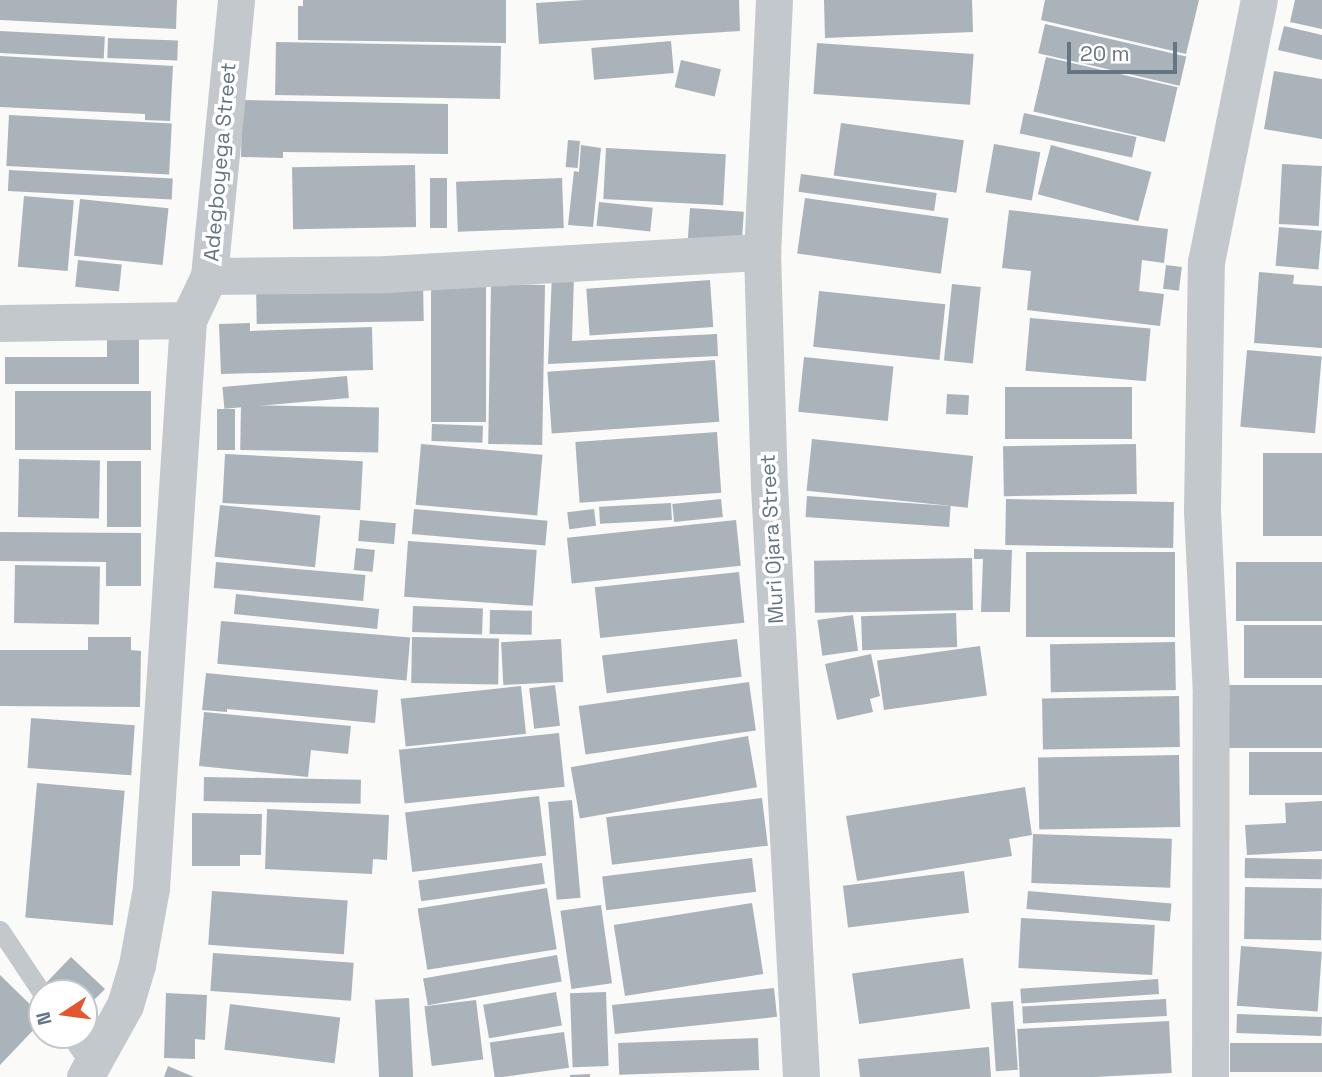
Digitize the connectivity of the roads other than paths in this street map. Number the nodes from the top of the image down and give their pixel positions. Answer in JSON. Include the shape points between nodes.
{"nodes":[{"id":1,"x":236,"y":0,"type":"edge"},
{"id":2,"x":774,"y":0,"type":"edge"},
{"id":3,"x":1259,"y":0,"type":"edge"},
{"id":4,"x":762,"y":252,"type":"junction"},
{"id":5,"x":209,"y":276,"type":"junction"},
{"id":6,"x":188,"y":320,"type":"junction"},
{"id":7,"x":0,"y":323,"type":"edge"},
{"id":8,"x":0,"y":930,"type":"edge"},
{"id":9,"x":33,"y":979,"type":"edge"},
{"id":10,"x":78,"y":1049,"type":"edge"},
{"id":11,"x":92,"y":1073,"type":"edge"},
{"id":12,"x":801,"y":1077,"type":"edge"},
{"id":13,"x":1210,"y":1077,"type":"edge"}],
"edges":[{"from":1,"to":5,"type":"street","name":"Adegboyega Street"},
{"from":2,"to":4,"type":"street","name":"Muri Ojara Street"},
{"from":3,"to":13,"type":"street","via":[[1206,262],[1202,510],[1211,695]]},
{"from":4,"to":5,"type":"street","via":[[387,274]]},
{"from":4,"to":12,"type":"street","name":"Muri Ojara Street","via":[[769,486]]},
{"from":5,"to":6,"type":"street","name":"Adegboyega Street"},
{"from":6,"to":7,"type":"street"},
{"from":6,"to":11,"type":"street","via":[[151,888],[125,1005]]},
{"from":8,"to":9,"type":"lane"},
{"from":10,"to":11,"type":"lane"}]}
